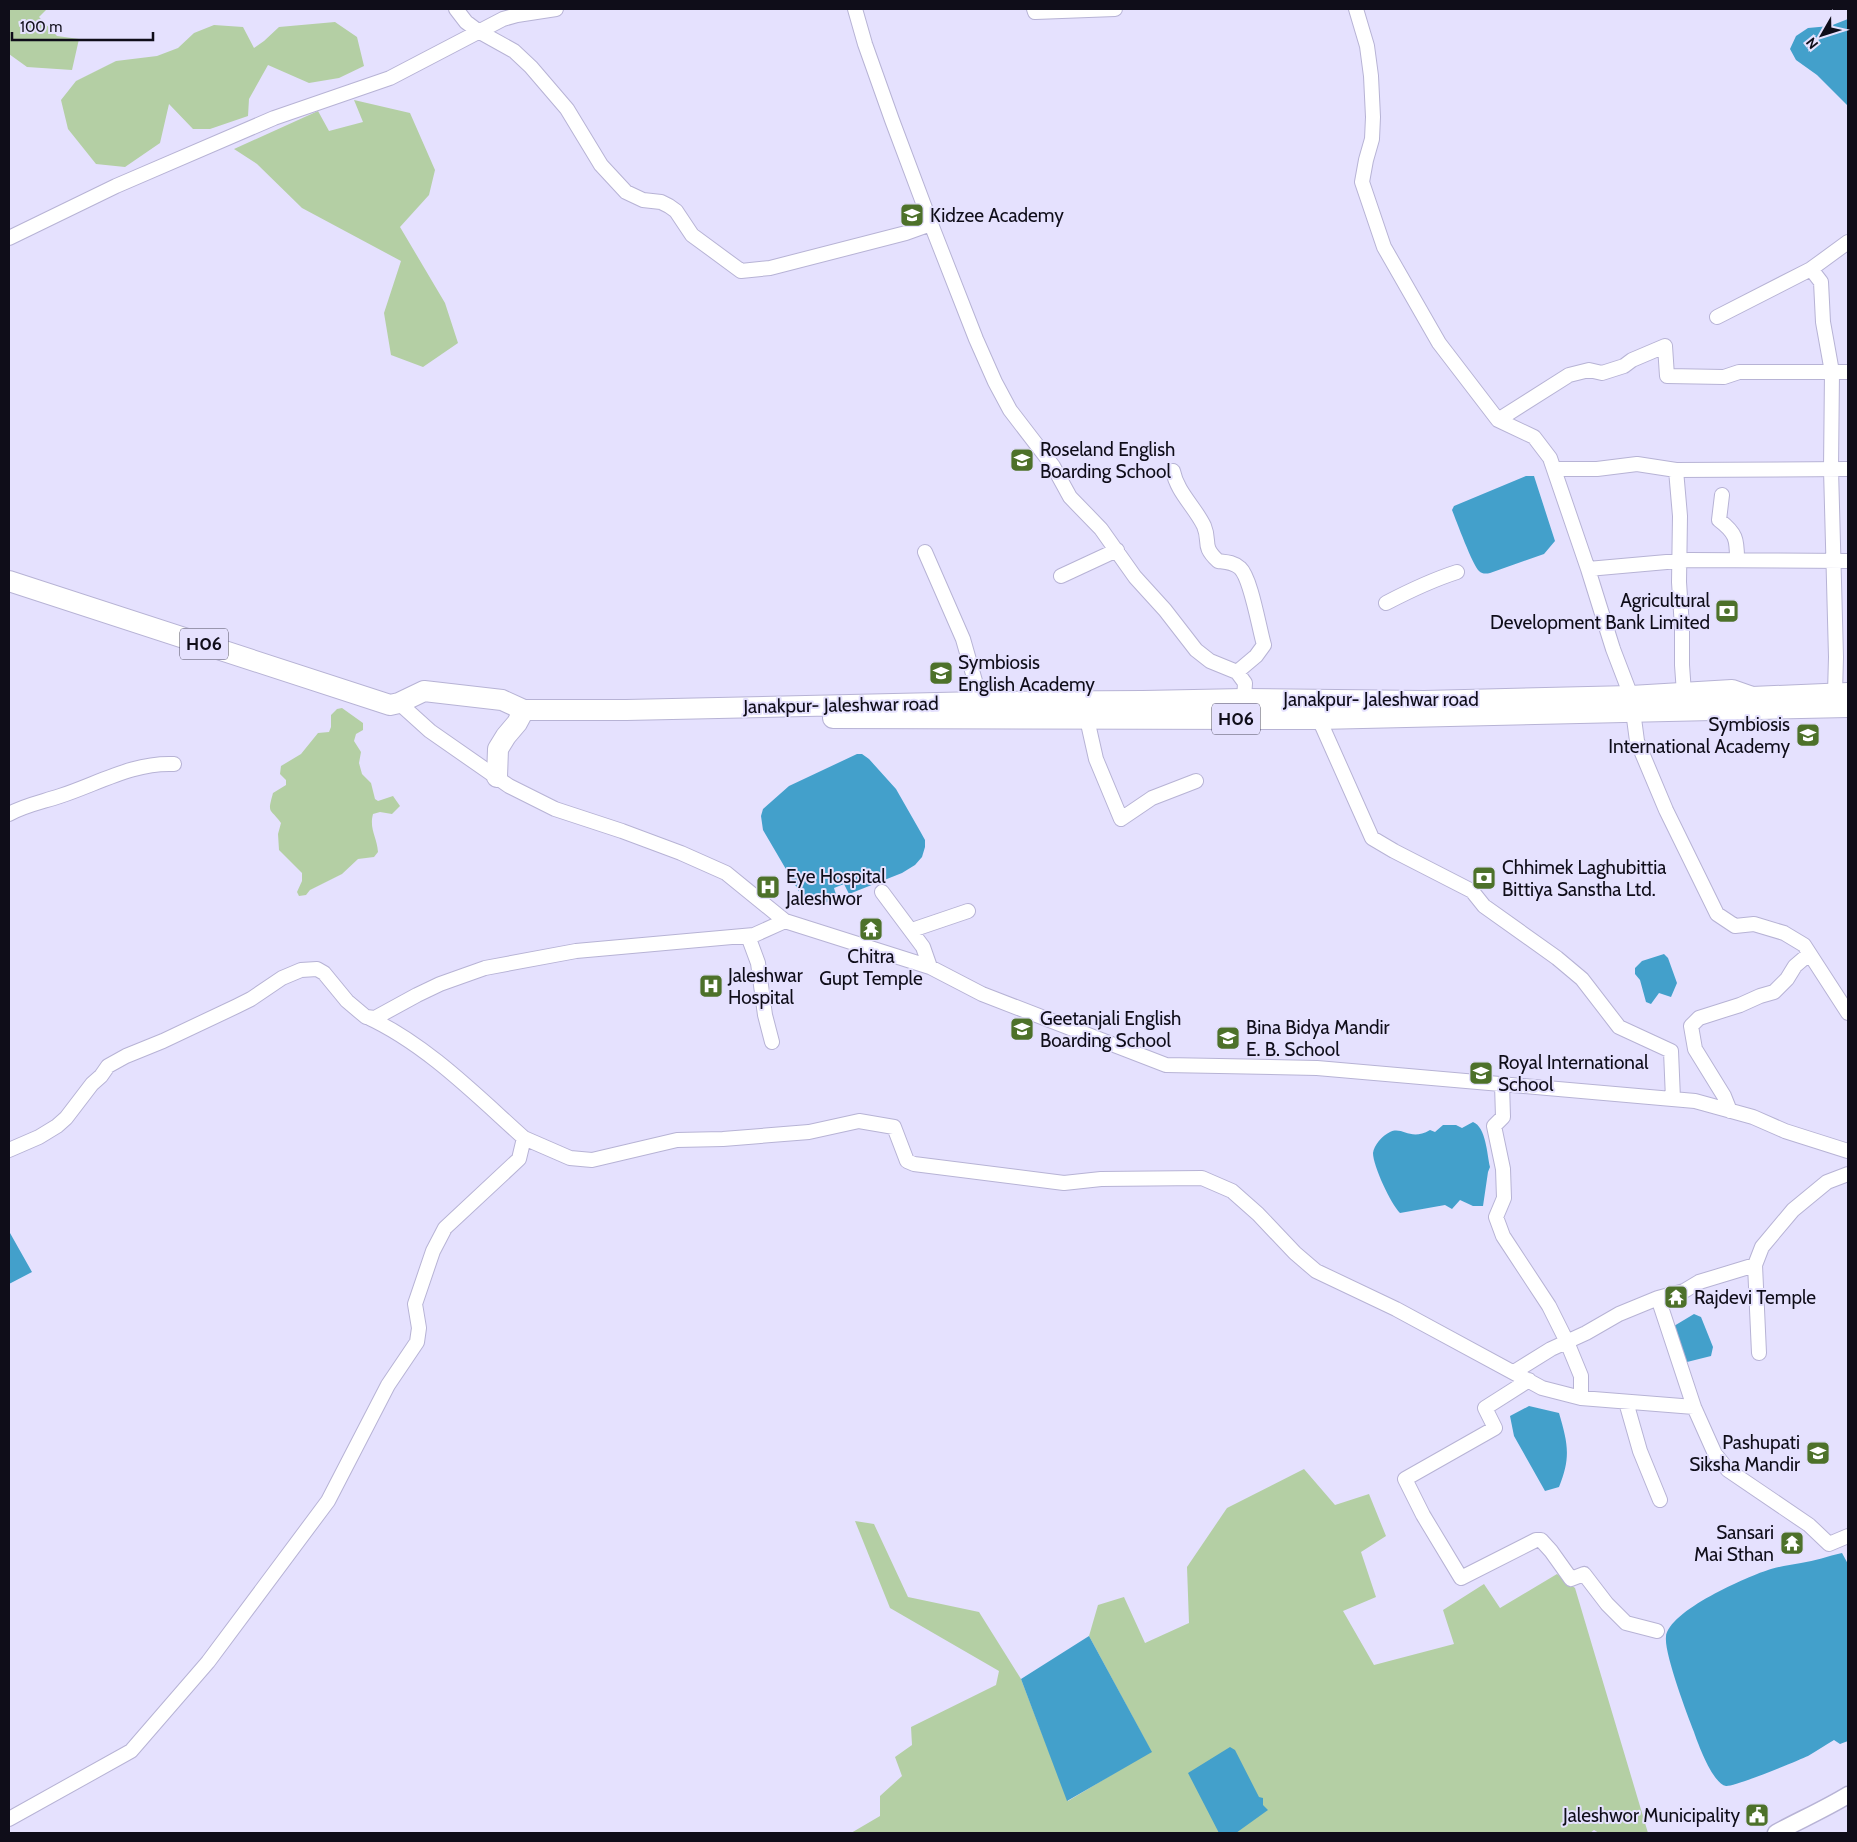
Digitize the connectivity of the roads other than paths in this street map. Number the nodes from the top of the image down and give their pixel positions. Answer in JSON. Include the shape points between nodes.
{"nodes":[{"id":1,"x":456,"y":9,"type":"edge"},
{"id":2,"x":556,"y":9,"type":"edge"},
{"id":3,"x":856,"y":9,"type":"edge"},
{"id":4,"x":1034,"y":9,"type":"edge"},
{"id":5,"x":1115,"y":9,"type":"edge"},
{"id":6,"x":1356,"y":9,"type":"edge"},
{"id":7,"x":478,"y":31,"type":"junction"},
{"id":8,"x":931,"y":224,"type":"junction"},
{"id":9,"x":9,"y":238,"type":"edge"},
{"id":10,"x":1848,"y":242,"type":"edge"},
{"id":11,"x":1811,"y":269,"type":"junction"},
{"id":12,"x":1718,"y":317,"type":"dead end"},
{"id":13,"x":1832,"y":372,"type":"junction"},
{"id":14,"x":1848,"y":372,"type":"edge"},
{"id":15,"x":1498,"y":420,"type":"junction"},
{"id":16,"x":1554,"y":469,"type":"junction"},
{"id":17,"x":1831,"y":469,"type":"junction"},
{"id":18,"x":1848,"y":469,"type":"edge"},
{"id":19,"x":1676,"y":470,"type":"junction"},
{"id":20,"x":1173,"y":472,"type":"dead end"},
{"id":21,"x":1722,"y":495,"type":"dead end"},
{"id":22,"x":1117,"y":550,"type":"junction"},
{"id":23,"x":925,"y":552,"type":"dead end"},
{"id":24,"x":1737,"y":559,"type":"junction"},
{"id":25,"x":1680,"y":561,"type":"junction"},
{"id":26,"x":1834,"y":561,"type":"junction"},
{"id":27,"x":1848,"y":561,"type":"edge"},
{"id":28,"x":1588,"y":569,"type":"junction"},
{"id":29,"x":1457,"y":572,"type":"dead end"},
{"id":30,"x":1061,"y":576,"type":"dead end"},
{"id":31,"x":13,"y":582,"type":"edge"},
{"id":32,"x":1386,"y":603,"type":"dead end"},
{"id":33,"x":215,"y":648,"type":"dead end"},
{"id":34,"x":1237,"y":672,"type":"junction"},
{"id":35,"x":1684,"y":693,"type":"junction"},
{"id":36,"x":1244,"y":698,"type":"junction"},
{"id":37,"x":1844,"y":698,"type":"edge"},
{"id":38,"x":981,"y":702,"type":"junction"},
{"id":39,"x":399,"y":704,"type":"junction"},
{"id":40,"x":1632,"y":704,"type":"junction"},
{"id":41,"x":524,"y":710,"type":"junction"},
{"id":42,"x":626,"y":710,"type":"junction"},
{"id":43,"x":1087,"y":719,"type":"junction"},
{"id":44,"x":1319,"y":719,"type":"junction"},
{"id":45,"x":174,"y":764,"type":"dead end"},
{"id":46,"x":497,"y":777,"type":"junction"},
{"id":47,"x":1196,"y":781,"type":"dead end"},
{"id":48,"x":9,"y":814,"type":"edge"},
{"id":49,"x":882,"y":892,"type":"dead end"},
{"id":50,"x":968,"y":911,"type":"dead end"},
{"id":51,"x":785,"y":921,"type":"junction"},
{"id":52,"x":912,"y":930,"type":"junction"},
{"id":53,"x":748,"y":936,"type":"junction"},
{"id":54,"x":1809,"y":954,"type":"junction"},
{"id":55,"x":930,"y":967,"type":"junction"},
{"id":56,"x":1848,"y":1013,"type":"edge"},
{"id":57,"x":366,"y":1017,"type":"junction"},
{"id":58,"x":772,"y":1042,"type":"dead end"},
{"id":59,"x":1502,"y":1084,"type":"junction"},
{"id":60,"x":1673,"y":1099,"type":"junction"},
{"id":61,"x":1730,"y":1110,"type":"junction"},
{"id":62,"x":524,"y":1138,"type":"junction"},
{"id":63,"x":9,"y":1150,"type":"edge"},
{"id":64,"x":1848,"y":1151,"type":"edge"},
{"id":65,"x":1848,"y":1174,"type":"edge"},
{"id":66,"x":1755,"y":1265,"type":"junction"},
{"id":67,"x":1658,"y":1298,"type":"junction"},
{"id":68,"x":1567,"y":1342,"type":"junction"},
{"id":69,"x":1759,"y":1353,"type":"dead end"},
{"id":70,"x":1514,"y":1372,"type":"junction"},
{"id":71,"x":1528,"y":1380,"type":"junction"},
{"id":72,"x":1581,"y":1398,"type":"junction"},
{"id":73,"x":1626,"y":1402,"type":"junction"},
{"id":74,"x":1694,"y":1406,"type":"junction"},
{"id":75,"x":1660,"y":1500,"type":"dead end"},
{"id":76,"x":1848,"y":1536,"type":"edge"},
{"id":77,"x":1657,"y":1631,"type":"dead end"},
{"id":78,"x":1848,"y":1795,"type":"edge"},
{"id":79,"x":9,"y":1819,"type":"edge"},
{"id":80,"x":1776,"y":1833,"type":"edge"}],
"edges":[{"from":1,"to":7,"type":"street"},
{"from":2,"to":7,"type":"street","via":[[517,15]]},
{"from":3,"to":8,"type":"street","via":[[865,44]]},
{"from":4,"to":5,"type":"street","via":[[1035,12]]},
{"from":6,"to":15,"type":"street","via":[[1367,46],[1373,117],[1372,140],[1362,182],[1380,238],[1439,343]]},
{"from":7,"to":8,"type":"street","via":[[514,51],[531,67],[567,109],[601,165],[626,192],[669,206],[692,235],[742,271],[770,268]]},
{"from":7,"to":9,"type":"street","via":[[390,78],[274,118],[116,186]]},
{"from":8,"to":22,"type":"street","via":[[976,339],[1010,410],[1053,466],[1070,497]]},
{"from":10,"to":11,"type":"street"},
{"from":11,"to":12,"type":"street"},
{"from":11,"to":13,"type":"street","via":[[1821,282],[1823,322]]},
{"from":13,"to":14,"type":"street"},
{"from":13,"to":15,"type":"street","via":[[1667,376],[1665,346],[1602,373],[1589,370],[1569,375]]},
{"from":13,"to":17,"type":"street"},
{"from":15,"to":16,"type":"street","via":[[1534,437]]},
{"from":16,"to":19,"type":"street","via":[[1597,469],[1637,464]]},
{"from":16,"to":28,"type":"street"},
{"from":17,"to":18,"type":"street"},
{"from":17,"to":19,"type":"street"},
{"from":17,"to":26,"type":"street"},
{"from":19,"to":25,"type":"street"},
{"from":20,"to":34,"type":"street","via":[[1175,481],[1205,528],[1208,552],[1218,561],[1230,562],[1241,568],[1247,579],[1264,645]]},
{"from":21,"to":24,"type":"street","via":[[1720,520],[1737,540]]},
{"from":22,"to":30,"type":"street"},
{"from":22,"to":34,"type":"street","via":[[1135,577],[1196,650],[1210,661]]},
{"from":23,"to":38,"type":"street","via":[[963,639]]},
{"from":24,"to":25,"type":"street"},
{"from":24,"to":26,"type":"street"},
{"from":25,"to":28,"type":"street"},
{"from":25,"to":35,"type":"street"},
{"from":26,"to":27,"type":"street"},
{"from":26,"to":37,"type":"street"},
{"from":28,"to":40,"type":"street"},
{"from":29,"to":32,"type":"street"},
{"from":31,"to":33,"type":"highway","number":"H06"},
{"from":31,"to":39,"type":"highway","number":"H06","via":[[9,581],[390,705]]},
{"from":34,"to":36,"type":"street","via":[[1245,683]]},
{"from":35,"to":37,"type":"highway","name":"Janakpur- Jaleshwar road","number":"H06","via":[[1732,690],[1752,697]]},
{"from":35,"to":40,"type":"highway","name":"Janakpur- Jaleshwar road","number":"H06"},
{"from":36,"to":38,"type":"highway","name":"Janakpur- Jaleshwar road","number":"H06"},
{"from":36,"to":40,"type":"highway","name":"Janakpur- Jaleshwar road","number":"H06"},
{"from":37,"to":40,"type":"highway","number":"H06"},
{"from":38,"to":42,"type":"highway","name":"Janakpur- Jaleshwar road","number":"H06"},
{"from":39,"to":41,"type":"highway","name":"Janakpur- Jaleshwar road","number":"H06","via":[[424,691],[502,700]]},
{"from":39,"to":46,"type":"street","via":[[430,731]]},
{"from":40,"to":44,"type":"highway","number":"H06"},
{"from":40,"to":54,"type":"street","via":[[1637,741],[1666,810],[1717,914],[1735,926],[1754,924],[1784,933],[1804,945]]},
{"from":41,"to":42,"type":"highway","name":"Janakpur- Jaleshwar road","number":"H06"},
{"from":41,"to":46,"type":"highway","via":[[498,749]]},
{"from":42,"to":43,"type":"highway","number":"H06","via":[[647,719]]},
{"from":43,"to":44,"type":"highway","number":"H06"},
{"from":43,"to":47,"type":"street","via":[[1096,759],[1121,819],[1152,798]]},
{"from":44,"to":60,"type":"street","via":[[1372,838],[1472,890],[1484,906],[1582,978],[1619,1027],[1671,1051]]},
{"from":45,"to":48,"type":"street","via":[[145,765]]},
{"from":46,"to":51,"type":"street","via":[[555,809],[630,834],[726,873]]},
{"from":49,"to":52,"type":"street"},
{"from":50,"to":52,"type":"street"},
{"from":51,"to":53,"type":"street"},
{"from":51,"to":55,"type":"street"},
{"from":52,"to":55,"type":"street"},
{"from":53,"to":57,"type":"street","via":[[576,951],[485,968],[440,984],[374,1018]]},
{"from":53,"to":58,"type":"street","via":[[758,963]]},
{"from":54,"to":56,"type":"street"},
{"from":54,"to":61,"type":"street","via":[[1774,992],[1698,1018],[1691,1026],[1695,1048]]},
{"from":55,"to":59,"type":"street","via":[[982,994],[1166,1065],[1318,1068]]},
{"from":57,"to":62,"type":"street","via":[[386,1026],[448,1070]]},
{"from":57,"to":63,"type":"street","via":[[346,1001],[324,973],[317,969],[301,970],[237,1006],[108,1066],[57,1126]]},
{"from":59,"to":60,"type":"street"},
{"from":59,"to":68,"type":"street","via":[[1503,1117],[1494,1126],[1503,1169],[1504,1198],[1496,1217],[1503,1236],[1549,1306]]},
{"from":60,"to":61,"type":"street","via":[[1696,1100]]},
{"from":61,"to":64,"type":"street"},
{"from":62,"to":70,"type":"street","via":[[570,1158],[592,1160],[677,1140],[809,1132],[859,1122],[894,1127],[908,1161],[914,1164],[1064,1183],[1101,1179],[1202,1178],[1232,1191],[1316,1271],[1396,1309]]},
{"from":62,"to":79,"type":"street","via":[[519,1159],[445,1228],[433,1251],[415,1304],[419,1328],[417,1342],[388,1385],[328,1501],[208,1662],[131,1751]]},
{"from":65,"to":66,"type":"street","via":[[1828,1182],[1794,1210],[1762,1247]]},
{"from":66,"to":67,"type":"street"},
{"from":66,"to":69,"type":"street"},
{"from":67,"to":68,"type":"street","via":[[1619,1314]]},
{"from":67,"to":74,"type":"street"},
{"from":68,"to":70,"type":"street"},
{"from":68,"to":72,"type":"street","via":[[1581,1376]]},
{"from":70,"to":71,"type":"street"},
{"from":71,"to":72,"type":"street","via":[[1542,1388]]},
{"from":71,"to":77,"type":"street","via":[[1485,1408],[1495,1428],[1406,1479],[1423,1515],[1461,1578],[1536,1540],[1542,1540],[1571,1579],[1584,1574],[1626,1623]]},
{"from":72,"to":73,"type":"street"},
{"from":73,"to":74,"type":"street"},
{"from":73,"to":75,"type":"street","via":[[1640,1451]]},
{"from":74,"to":76,"type":"street","via":[[1715,1454],[1728,1470],[1809,1525],[1829,1544]]},
{"from":78,"to":80,"type":"main road"}]}
